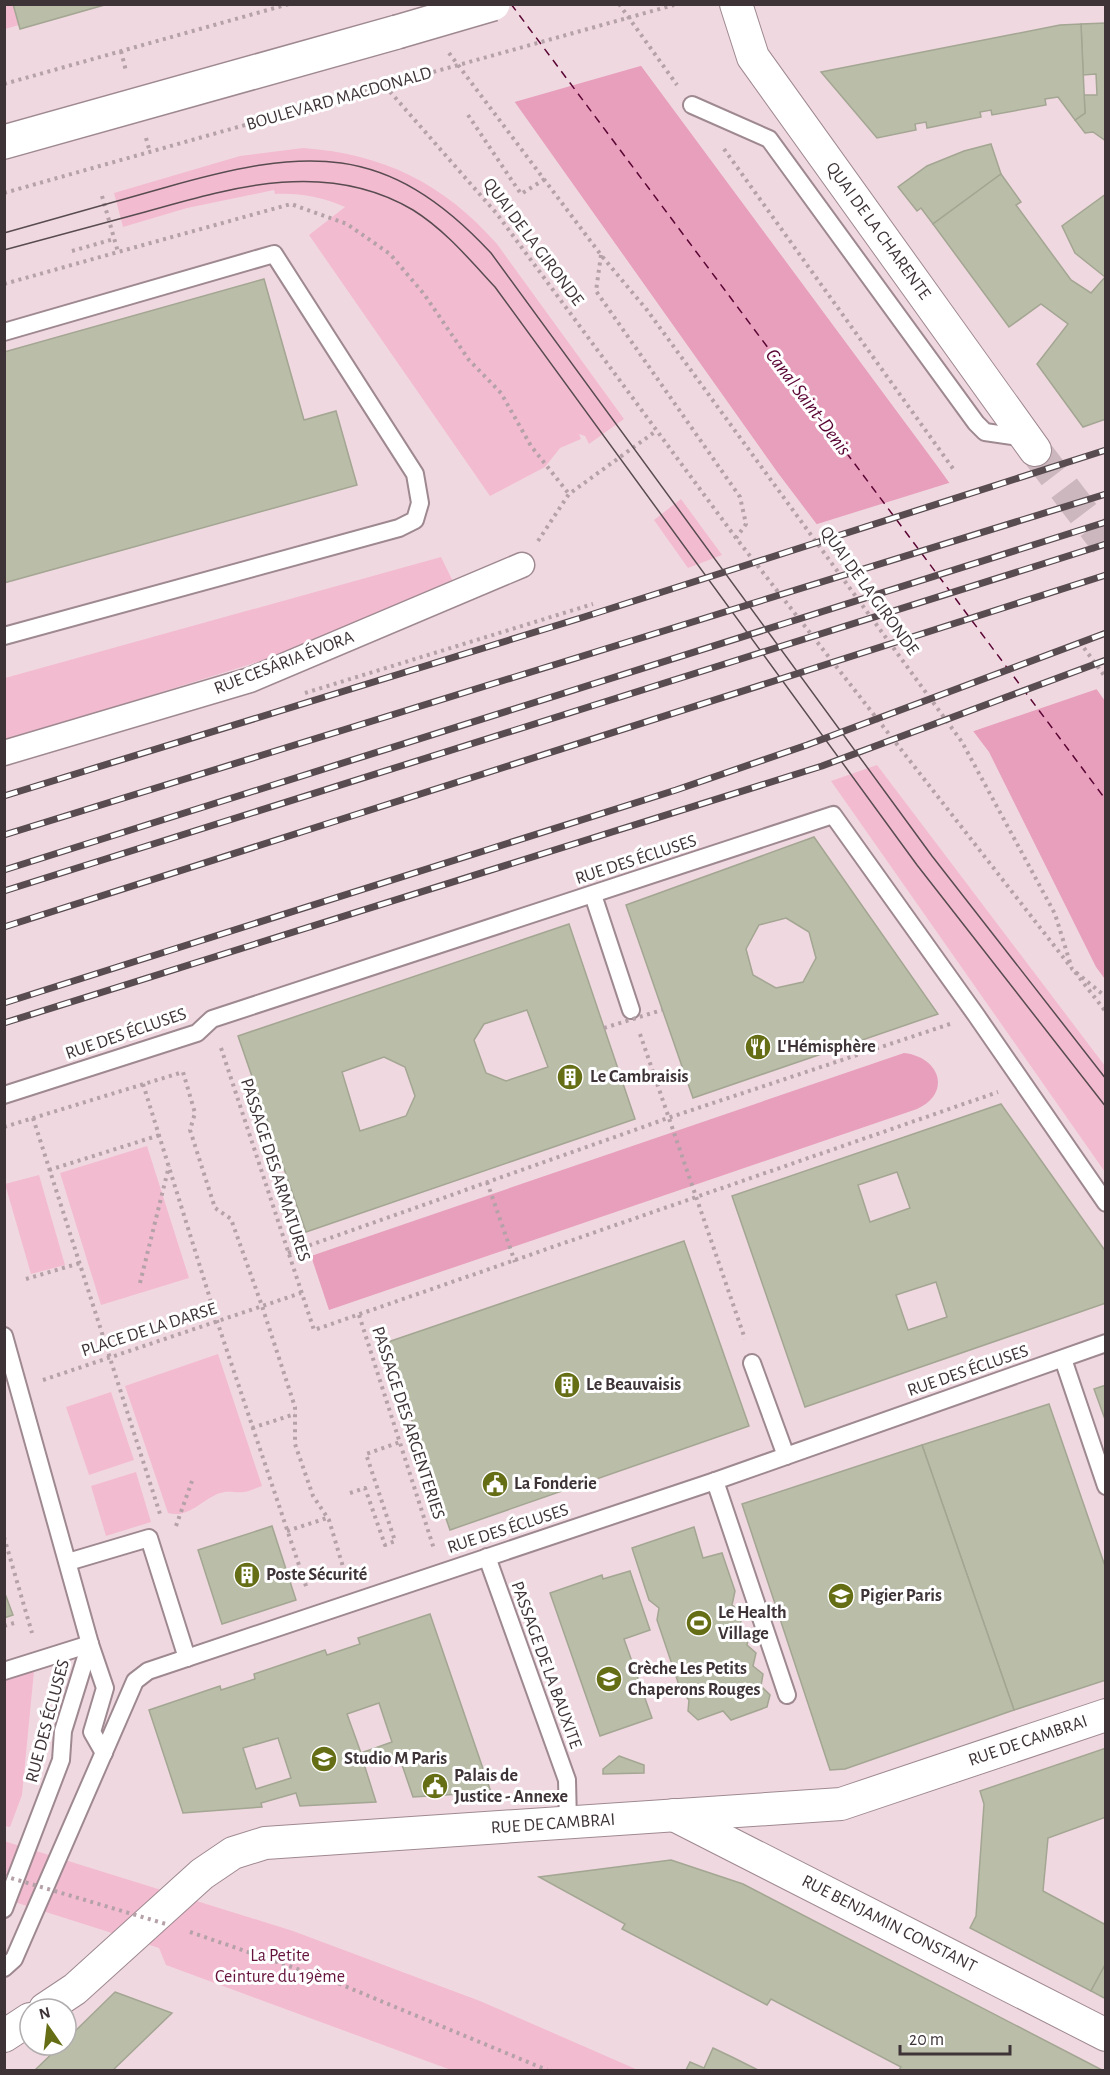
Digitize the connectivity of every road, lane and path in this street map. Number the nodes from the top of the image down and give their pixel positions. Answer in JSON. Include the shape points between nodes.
{"nodes":[{"id":1,"x":289,"y":4,"type":"edge"},
{"id":2,"x":493,"y":4,"type":"edge"},
{"id":3,"x":619,"y":4,"type":"edge"},
{"id":4,"x":675,"y":4,"type":"edge"},
{"id":5,"x":736,"y":4,"type":"edge"},
{"id":6,"x":444,"y":46,"type":"dead end"},
{"id":7,"x":121,"y":51,"type":"junction"},
{"id":8,"x":126,"y":70,"type":"dead end"},
{"id":9,"x":4,"y":84,"type":"edge"},
{"id":10,"x":385,"y":86,"type":"junction"},
{"id":11,"x":692,"y":105,"type":"junction"},
{"id":12,"x":468,"y":115,"type":"dead end"},
{"id":13,"x":147,"y":140,"type":"dead end"},
{"id":14,"x":4,"y":142,"type":"edge"},
{"id":15,"x":150,"y":152,"type":"junction"},
{"id":16,"x":545,"y":179,"type":"junction"},
{"id":17,"x":4,"y":193,"type":"edge"},
{"id":18,"x":102,"y":196,"type":"dead end"},
{"id":19,"x":114,"y":239,"type":"junction"},
{"id":20,"x":72,"y":251,"type":"dead end"},
{"id":21,"x":118,"y":252,"type":"junction"},
{"id":22,"x":601,"y":255,"type":"junction"},
{"id":23,"x":4,"y":284,"type":"edge"},
{"id":24,"x":4,"y":332,"type":"edge"},
{"id":25,"x":656,"y":431,"type":"junction"},
{"id":26,"x":1031,"y":444,"type":"joint"},
{"id":27,"x":954,"y":470,"type":"dead end"},
{"id":28,"x":569,"y":494,"type":"junction"},
{"id":29,"x":736,"y":537,"type":"junction"},
{"id":30,"x":522,"y":565,"type":"joint"},
{"id":31,"x":4,"y":636,"type":"edge"},
{"id":32,"x":1084,"y":648,"type":"dead end"},
{"id":33,"x":1106,"y":678,"type":"edge"},
{"id":34,"x":4,"y":753,"type":"edge"},
{"id":35,"x":593,"y":895,"type":"junction"},
{"id":36,"x":1072,"y":969,"type":"junction"},
{"id":37,"x":1106,"y":997,"type":"edge"},
{"id":38,"x":662,"y":1010,"type":"dead end"},
{"id":39,"x":1106,"y":1012,"type":"edge"},
{"id":40,"x":633,"y":1015,"type":"dead end"},
{"id":41,"x":976,"y":1015,"type":"junction"},
{"id":42,"x":212,"y":1019,"type":"junction"},
{"id":43,"x":604,"y":1028,"type":"dead end"},
{"id":44,"x":639,"y":1031,"type":"dead end"},
{"id":45,"x":143,"y":1084,"type":"junction"},
{"id":46,"x":1023,"y":1084,"type":"junction"},
{"id":47,"x":4,"y":1095,"type":"edge"},
{"id":48,"x":671,"y":1117,"type":"junction"},
{"id":49,"x":33,"y":1118,"type":"junction"},
{"id":50,"x":4,"y":1127,"type":"edge"},
{"id":51,"x":160,"y":1135,"type":"junction"},
{"id":52,"x":169,"y":1166,"type":"junction"},
{"id":53,"x":49,"y":1170,"type":"junction"},
{"id":54,"x":487,"y":1182,"type":"junction"},
{"id":55,"x":697,"y":1196,"type":"junction"},
{"id":56,"x":1106,"y":1203,"type":"edge"},
{"id":57,"x":288,"y":1253,"type":"junction"},
{"id":58,"x":515,"y":1262,"type":"junction"},
{"id":59,"x":80,"y":1263,"type":"junction"},
{"id":60,"x":26,"y":1279,"type":"dead end"},
{"id":61,"x":140,"y":1283,"type":"dead end"},
{"id":62,"x":301,"y":1293,"type":"junction"},
{"id":63,"x":262,"y":1306,"type":"junction"},
{"id":64,"x":359,"y":1315,"type":"junction"},
{"id":65,"x":217,"y":1322,"type":"junction"},
{"id":66,"x":4,"y":1336,"type":"edge"},
{"id":67,"x":1106,"y":1343,"type":"edge"},
{"id":68,"x":111,"y":1357,"type":"junction"},
{"id":69,"x":1063,"y":1359,"type":"junction"},
{"id":70,"x":753,"y":1363,"type":"joint"},
{"id":71,"x":20,"y":1388,"type":"junction"},
{"id":72,"x":295,"y":1414,"type":"junction"},
{"id":73,"x":252,"y":1428,"type":"junction"},
{"id":74,"x":400,"y":1442,"type":"junction"},
{"id":75,"x":786,"y":1456,"type":"junction"},
{"id":76,"x":192,"y":1481,"type":"dead end"},
{"id":77,"x":715,"y":1481,"type":"junction"},
{"id":78,"x":1106,"y":1486,"type":"edge"},
{"id":79,"x":350,"y":1493,"type":"dead end"},
{"id":80,"x":327,"y":1518,"type":"junction"},
{"id":81,"x":162,"y":1520,"type":"dead end"},
{"id":82,"x":169,"y":1523,"type":"dead end"},
{"id":83,"x":176,"y":1526,"type":"junction"},
{"id":84,"x":287,"y":1531,"type":"junction"},
{"id":85,"x":179,"y":1536,"type":"dead end"},
{"id":86,"x":4,"y":1537,"type":"edge"},
{"id":87,"x":487,"y":1557,"type":"junction"},
{"id":88,"x":68,"y":1562,"type":"junction"},
{"id":89,"x":441,"y":1572,"type":"junction"},
{"id":90,"x":348,"y":1583,"type":"dead end"},
{"id":91,"x":310,"y":1597,"type":"dead end"},
{"id":92,"x":14,"y":1623,"type":"dead end"},
{"id":93,"x":4,"y":1626,"type":"edge"},
{"id":94,"x":90,"y":1644,"type":"junction"},
{"id":95,"x":187,"y":1658,"type":"junction"},
{"id":96,"x":40,"y":1660,"type":"junction"},
{"id":97,"x":4,"y":1671,"type":"edge"},
{"id":98,"x":787,"y":1695,"type":"dead end"},
{"id":99,"x":1106,"y":1715,"type":"edge"},
{"id":100,"x":104,"y":1753,"type":"junction"},
{"id":101,"x":673,"y":1814,"type":"junction"},
{"id":102,"x":568,"y":1823,"type":"junction"},
{"id":103,"x":4,"y":1876,"type":"edge"},
{"id":104,"x":4,"y":1909,"type":"edge"},
{"id":105,"x":167,"y":1924,"type":"dead end"},
{"id":106,"x":179,"y":1928,"type":"dead end"},
{"id":107,"x":4,"y":1968,"type":"edge"},
{"id":108,"x":63,"y":1997,"type":"edge"},
{"id":109,"x":18,"y":2027,"type":"edge"},
{"id":110,"x":1106,"y":2035,"type":"edge"},
{"id":111,"x":4,"y":2036,"type":"edge"},
{"id":112,"x":547,"y":2070,"type":"edge"}],
"edges":[{"from":1,"to":7,"type":"path"},
{"from":2,"to":14,"type":"main road","bridge":true},
{"from":3,"to":11,"type":"path"},
{"from":4,"to":10,"type":"path","name":"BOULEVARD MACDONALD","bridge":true},
{"from":5,"to":26,"type":"street","name":"QUAI DE LA CHARENTE","via":[[753,57]]},
{"from":6,"to":16,"type":"path","name":"QUAI DE LA GIRONDE"},
{"from":7,"to":8,"type":"path"},
{"from":7,"to":9,"type":"path"},
{"from":10,"to":15,"type":"path","name":"BOULEVARD MACDONALD"},
{"from":10,"to":25,"type":"path","name":"QUAI DE LA GIRONDE","via":[[497,214]]},
{"from":11,"to":26,"type":"lane","via":[[769,139],[976,423],[985,432]]},
{"from":11,"to":27,"type":"path"},
{"from":12,"to":16,"type":"path","via":[[521,194]]},
{"from":13,"to":15,"type":"path"},
{"from":15,"to":17,"type":"path","name":"BOULEVARD MACDONALD"},
{"from":16,"to":22,"type":"path","name":"QUAI DE LA GIRONDE"},
{"from":18,"to":19,"type":"path"},
{"from":19,"to":20,"type":"path"},
{"from":19,"to":21,"type":"path"},
{"from":21,"to":23,"type":"path"},
{"from":21,"to":28,"type":"path","via":[[291,204],[347,224],[390,254],[424,294],[469,360],[501,393],[531,446]]},
{"from":22,"to":29,"type":"path","name":"QUAI DE LA GIRONDE","via":[[597,291],[740,497],[746,524]]},
{"from":22,"to":36,"type":"path","name":"QUAI DE LA GIRONDE","via":[[654,320],[962,742],[1055,914]]},
{"from":24,"to":31,"type":"lane","via":[[274,254],[415,474],[420,503],[415,520],[399,528]]},
{"from":25,"to":28,"type":"path"},
{"from":25,"to":29,"type":"path","name":"QUAI DE LA GIRONDE"},
{"from":28,"to":30,"type":"path"},
{"from":29,"to":36,"type":"path","name":"QUAI DE LA GIRONDE"},
{"from":30,"to":34,"type":"street","name":"RUE CESÁRIA ÉVORA","via":[[249,680]]},
{"from":32,"to":33,"type":"path"},
{"from":35,"to":40,"type":"lane"},
{"from":35,"to":41,"type":"lane","name":"RUE DES ÉCLUSES","via":[[832,815]]},
{"from":35,"to":42,"type":"lane","name":"RUE DES ÉCLUSES"},
{"from":36,"to":37,"type":"path","name":"QUAI DE LA GIRONDE"},
{"from":36,"to":39,"type":"path","name":"QUAI DE LA GIRONDE"},
{"from":38,"to":43,"type":"path","bridge":true},
{"from":41,"to":46,"type":"lane","name":"RUE DES ÉCLUSES"},
{"from":41,"to":48,"type":"path"},
{"from":42,"to":47,"type":"lane","name":"RUE DES ÉCLUSES","via":[[197,1033]]},
{"from":42,"to":57,"type":"path","name":"PASSAGE DES ARMATURES"},
{"from":44,"to":48,"type":"path"},
{"from":45,"to":49,"type":"path"},
{"from":45,"to":51,"type":"path"},
{"from":45,"to":63,"type":"path","via":[[183,1072],[195,1113],[190,1130],[216,1208],[231,1219]]},
{"from":46,"to":55,"type":"path"},
{"from":46,"to":56,"type":"lane","name":"RUE DES ÉCLUSES"},
{"from":48,"to":54,"type":"path"},
{"from":48,"to":55,"type":"path"},
{"from":49,"to":50,"type":"path"},
{"from":49,"to":53,"type":"path"},
{"from":51,"to":52,"type":"path"},
{"from":51,"to":53,"type":"path"},
{"from":52,"to":61,"type":"path"},
{"from":52,"to":65,"type":"path"},
{"from":53,"to":59,"type":"path"},
{"from":54,"to":57,"type":"path"},
{"from":54,"to":58,"type":"path"},
{"from":55,"to":58,"type":"path"},
{"from":55,"to":70,"type":"path"},
{"from":57,"to":62,"type":"path","name":"PASSAGE DES ARMATURES"},
{"from":58,"to":64,"type":"path"},
{"from":59,"to":60,"type":"path"},
{"from":59,"to":68,"type":"path"},
{"from":62,"to":63,"type":"path","name":"PLACE DE LA DARSE"},
{"from":62,"to":64,"type":"path","name":"PASSAGE DES ARMATURES","via":[[314,1330]]},
{"from":63,"to":65,"type":"path","name":"PLACE DE LA DARSE"},
{"from":63,"to":72,"type":"path"},
{"from":64,"to":74,"type":"path","name":"PASSAGE DES ARGENTERIES"},
{"from":65,"to":68,"type":"path","name":"PLACE DE LA DARSE"},
{"from":65,"to":73,"type":"path"},
{"from":66,"to":71,"type":"lane","name":"RUE DES ÉCLUSES"},
{"from":67,"to":69,"type":"lane","name":"RUE DES ÉCLUSES"},
{"from":68,"to":71,"type":"path","name":"PLACE DE LA DARSE"},
{"from":68,"to":81,"type":"path"},
{"from":69,"to":75,"type":"lane","name":"RUE DES ÉCLUSES"},
{"from":69,"to":78,"type":"lane"},
{"from":70,"to":75,"type":"lane"},
{"from":71,"to":88,"type":"lane","name":"RUE DES ÉCLUSES"},
{"from":72,"to":73,"type":"path"},
{"from":72,"to":80,"type":"path","via":[[295,1444],[313,1496]]},
{"from":73,"to":84,"type":"path"},
{"from":74,"to":79,"type":"path","via":[[366,1454],[395,1541],[385,1545],[365,1488]]},
{"from":74,"to":89,"type":"path","name":"PASSAGE DES ARGENTERIES"},
{"from":75,"to":77,"type":"lane","name":"RUE DES ÉCLUSES"},
{"from":76,"to":83,"type":"path"},
{"from":77,"to":87,"type":"lane","name":"RUE DES ÉCLUSES"},
{"from":77,"to":98,"type":"lane"},
{"from":80,"to":84,"type":"path"},
{"from":80,"to":90,"type":"path"},
{"from":82,"to":83,"type":"path"},
{"from":83,"to":85,"type":"path"},
{"from":84,"to":91,"type":"path"},
{"from":86,"to":96,"type":"path"},
{"from":87,"to":89,"type":"lane","name":"RUE DES ÉCLUSES"},
{"from":87,"to":102,"type":"lane","name":"PASSAGE DE LA BAUXITE","via":[[567,1780]]},
{"from":88,"to":94,"type":"lane","name":"RUE DES ÉCLUSES"},
{"from":88,"to":95,"type":"lane","via":[[149,1538]]},
{"from":89,"to":95,"type":"lane","name":"RUE DES ÉCLUSES"},
{"from":92,"to":93,"type":"path"},
{"from":94,"to":96,"type":"lane"},
{"from":94,"to":100,"type":"lane","name":"RUE DES ÉCLUSES","via":[[105,1688],[92,1732]]},
{"from":94,"to":104,"type":"lane","name":"RUE DES ÉCLUSES","via":[[63,1731],[61,1760]]},
{"from":95,"to":100,"type":"lane","name":"RUE DES ÉCLUSES","via":[[148,1671],[135,1681]]},
{"from":96,"to":97,"type":"lane"},
{"from":99,"to":101,"type":"street","name":"RUE DE CAMBRAI","via":[[841,1804]]},
{"from":100,"to":107,"type":"lane","name":"RUE DES ÉCLUSES","via":[[14,1959]]},
{"from":101,"to":102,"type":"street","name":"RUE DE CAMBRAI"},
{"from":101,"to":110,"type":"street","name":"RUE BENJAMIN CONSTANT"},
{"from":102,"to":108,"type":"street","name":"RUE DE CAMBRAI","via":[[265,1843],[233,1853],[202,1874]]},
{"from":103,"to":105,"type":"path","bridge":true},
{"from":106,"to":112,"type":"path","via":[[334,1982]]},
{"from":109,"to":111,"type":"street"}]}
